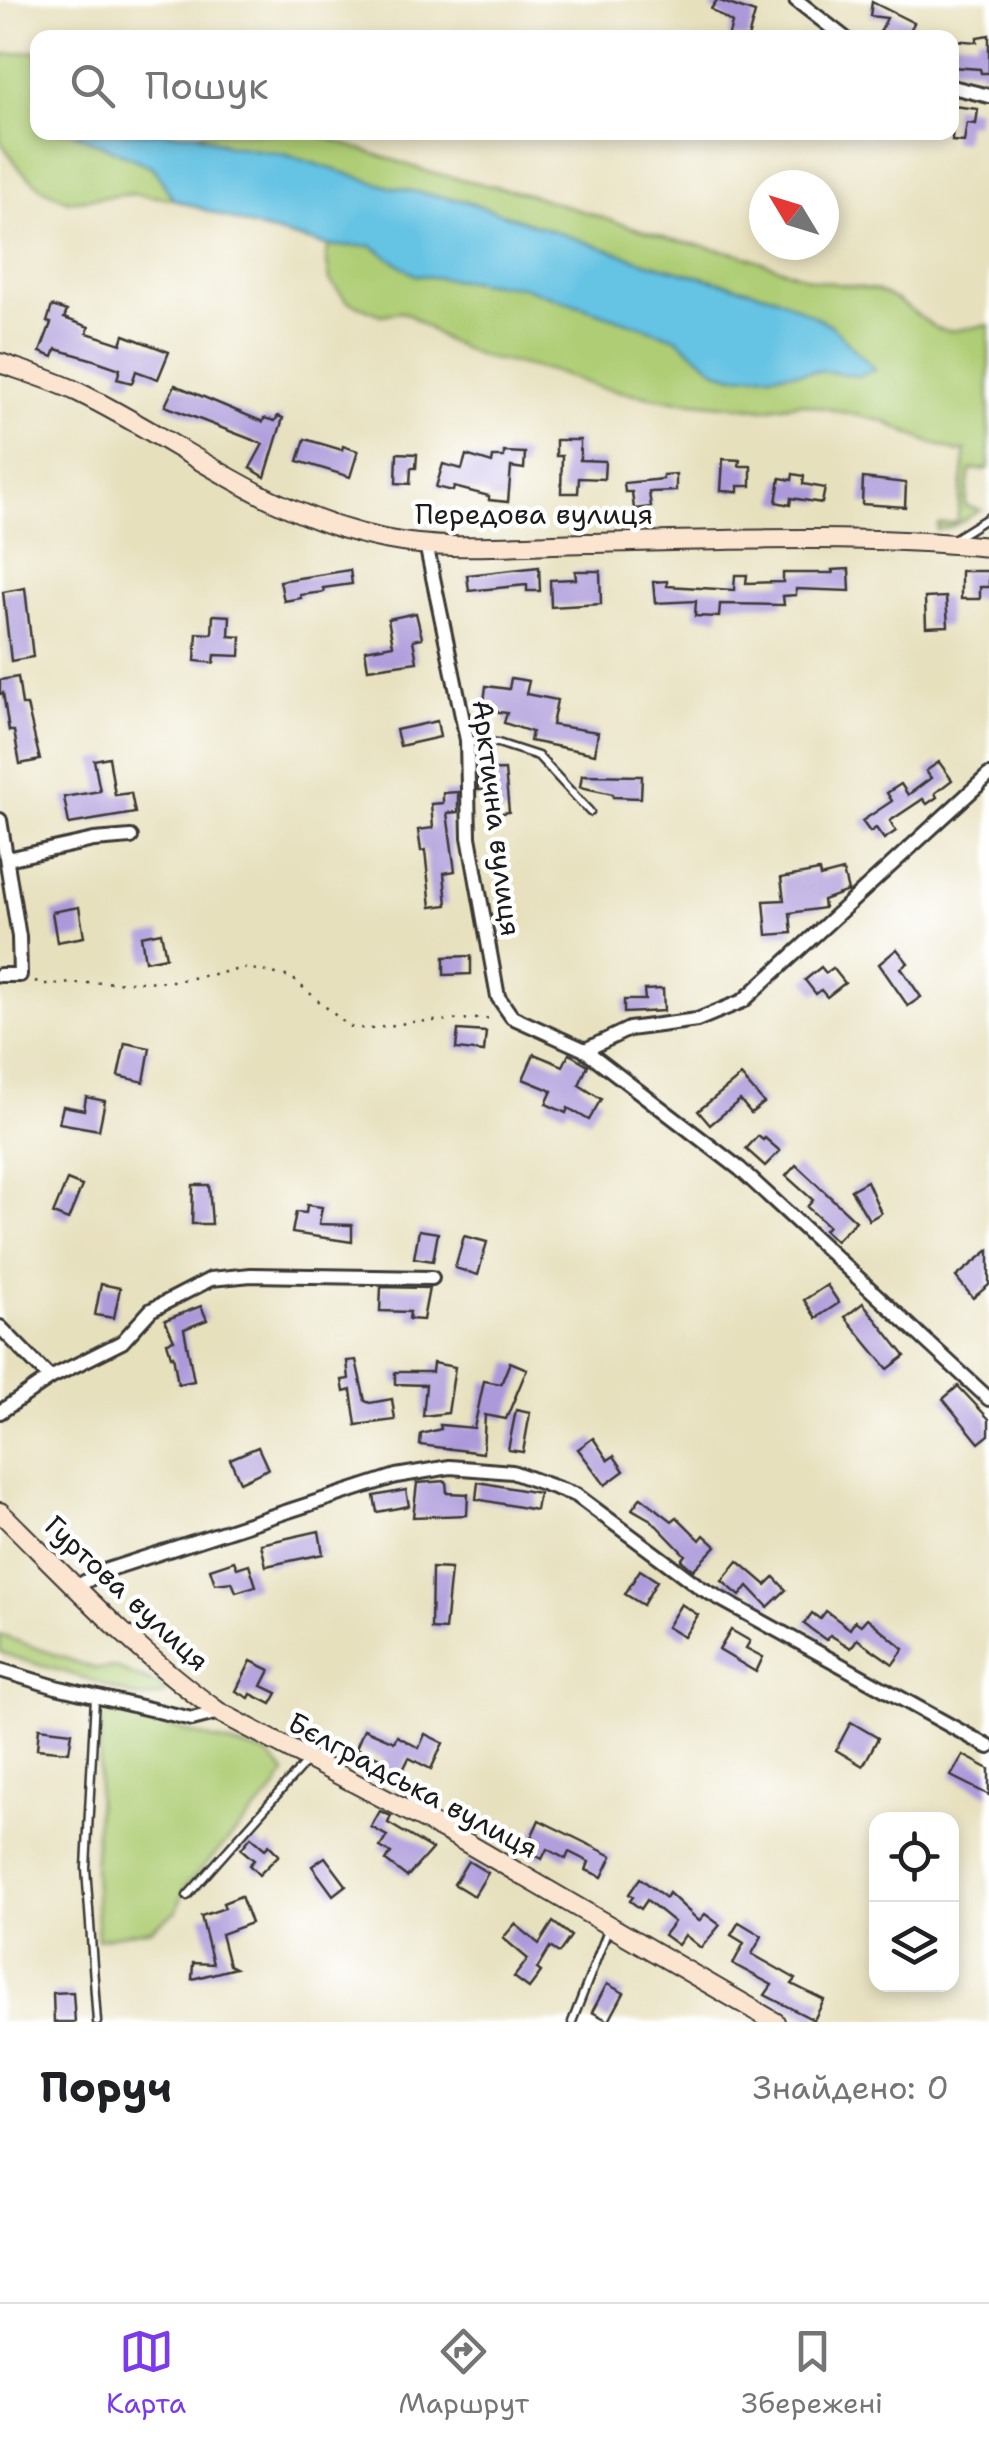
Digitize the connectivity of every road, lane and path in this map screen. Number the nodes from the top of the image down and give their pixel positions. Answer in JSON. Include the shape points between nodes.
{"nodes":[{"id":1,"x":796,"y":0,"type":"edge"},
{"id":2,"x":835,"y":30,"type":"edge"},
{"id":3,"x":959,"y":89,"type":"edge"},
{"id":4,"x":989,"y":96,"type":"edge"},
{"id":5,"x":0,"y":363,"type":"edge"},
{"id":6,"x":989,"y":517,"type":"edge"},
{"id":7,"x":948,"y":543,"type":"junction"},
{"id":8,"x":426,"y":544,"type":"junction"},
{"id":9,"x":989,"y":547,"type":"edge"},
{"id":10,"x":467,"y":740,"type":"junction"},
{"id":11,"x":989,"y":775,"type":"edge"},
{"id":12,"x":590,"y":812,"type":"dead end"},
{"id":13,"x":0,"y":820,"type":"edge"},
{"id":14,"x":131,"y":837,"type":"dead end"},
{"id":15,"x":7,"y":859,"type":"junction"},
{"id":16,"x":0,"y":975,"type":"edge"},
{"id":17,"x":20,"y":975,"type":"junction"},
{"id":18,"x":512,"y":1017,"type":"junction"},
{"id":19,"x":584,"y":1050,"type":"junction"},
{"id":20,"x":432,"y":1278,"type":"dead end"},
{"id":21,"x":0,"y":1327,"type":"edge"},
{"id":22,"x":50,"y":1378,"type":"junction"},
{"id":23,"x":989,"y":1399,"type":"edge"},
{"id":24,"x":0,"y":1412,"type":"edge"},
{"id":25,"x":0,"y":1512,"type":"edge"},
{"id":26,"x":76,"y":1587,"type":"junction"},
{"id":27,"x":0,"y":1670,"type":"edge"},
{"id":28,"x":95,"y":1696,"type":"junction"},
{"id":29,"x":219,"y":1712,"type":"junction"},
{"id":30,"x":989,"y":1747,"type":"edge"},
{"id":31,"x":308,"y":1760,"type":"junction"},
{"id":32,"x":186,"y":1896,"type":"dead end"},
{"id":33,"x":610,"y":1924,"type":"junction"},
{"id":34,"x":97,"y":2022,"type":"edge"},
{"id":35,"x":572,"y":2022,"type":"edge"},
{"id":36,"x":775,"y":2022,"type":"edge"}],
"edges":[{"from":1,"to":2,"type":"street"},
{"from":3,"to":4,"type":"street"},
{"from":5,"to":8,"type":"street","name":"Передова вулиця","via":[[76,390],[288,509],[343,530]]},
{"from":6,"to":7,"type":"lane"},
{"from":7,"to":8,"type":"street","name":"Передова вулиця"},
{"from":7,"to":9,"type":"street","name":"Передова вулиця"},
{"from":8,"to":10,"type":"street","name":"Арктична вулиця"},
{"from":10,"to":12,"type":"lane","via":[[538,756]]},
{"from":10,"to":18,"type":"street","name":"Арктична вулиця","via":[[469,837],[498,997]]},
{"from":11,"to":19,"type":"street","via":[[743,1001],[697,1020],[629,1029]]},
{"from":13,"to":15,"type":"street"},
{"from":14,"to":15,"type":"street"},
{"from":15,"to":17,"type":"street"},
{"from":16,"to":17,"type":"street"},
{"from":17,"to":18,"type":"path","via":[[43,984],[142,982],[248,968],[291,976],[349,1027]]},
{"from":18,"to":19,"type":"street"},
{"from":19,"to":23,"type":"street","via":[[740,1169]]},
{"from":20,"to":22,"type":"street","via":[[211,1278],[151,1310],[122,1342]]},
{"from":21,"to":22,"type":"street"},
{"from":22,"to":24,"type":"street"},
{"from":25,"to":26,"type":"street","name":"Гуртова вулиця"},
{"from":26,"to":29,"type":"street","name":"Гуртова вулиця"},
{"from":26,"to":30,"type":"street","via":[[104,1571],[396,1476],[450,1467],[512,1472],[576,1495],[701,1588]]},
{"from":27,"to":28,"type":"street","name":"Бєлградська вулиця"},
{"from":28,"to":29,"type":"street","name":"Бєлградська вулиця","via":[[192,1718]]},
{"from":28,"to":34,"type":"lane","via":[[86,1868]]},
{"from":29,"to":31,"type":"street","name":"Бєлградська вулиця"},
{"from":31,"to":32,"type":"lane"},
{"from":31,"to":33,"type":"street","name":"Бєлградська вулиця"},
{"from":33,"to":35,"type":"lane"},
{"from":33,"to":36,"type":"street","name":"Бєлградська вулиця"}]}
